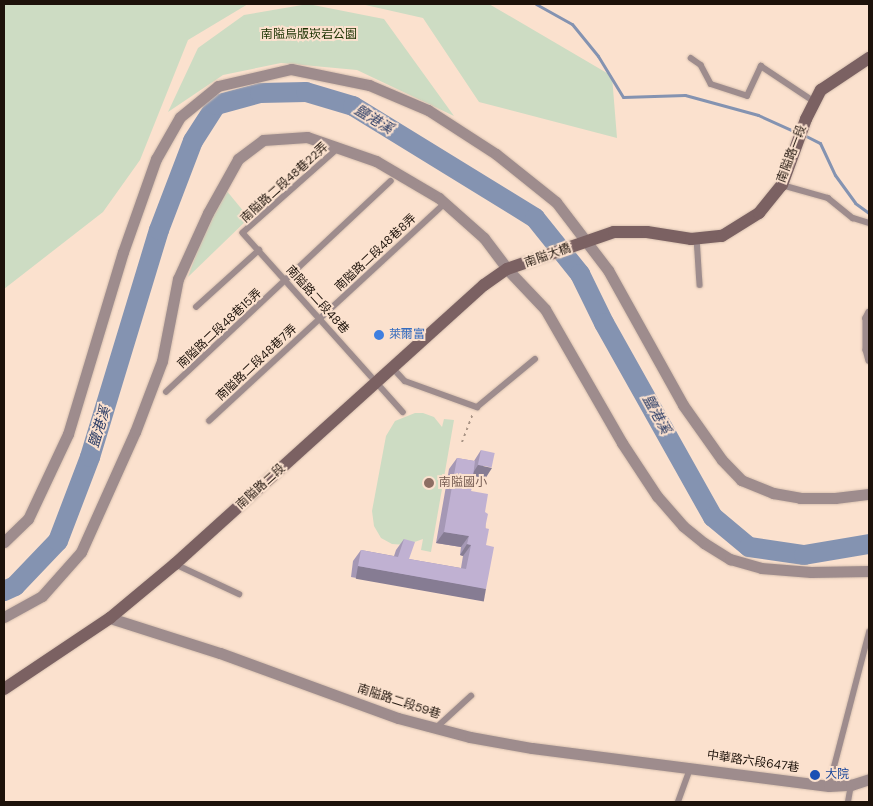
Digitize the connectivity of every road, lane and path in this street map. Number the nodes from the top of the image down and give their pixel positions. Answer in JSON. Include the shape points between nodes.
{"nodes":[{"id":1,"x":691,"y":58,"type":"dead end"},
{"id":2,"x":869,"y":58,"type":"edge"},
{"id":3,"x":815,"y":102,"type":"junction"},
{"id":4,"x":339,"y":148,"type":"junction"},
{"id":5,"x":391,"y":181,"type":"dead end"},
{"id":6,"x":782,"y":185,"type":"junction"},
{"id":7,"x":445,"y":203,"type":"junction"},
{"id":8,"x":869,"y":223,"type":"edge"},
{"id":9,"x":243,"y":233,"type":"joint"},
{"id":10,"x":697,"y":238,"type":"junction"},
{"id":11,"x":588,"y":242,"type":"junction"},
{"id":12,"x":259,"y":250,"type":"junction"},
{"id":13,"x":507,"y":269,"type":"junction"},
{"id":14,"x":286,"y":280,"type":"junction"},
{"id":15,"x":700,"y":285,"type":"dead end"},
{"id":16,"x":196,"y":307,"type":"dead end"},
{"id":17,"x":869,"y":312,"type":"edge"},
{"id":18,"x":320,"y":319,"type":"junction"},
{"id":19,"x":535,"y":359,"type":"dead end"},
{"id":20,"x":869,"y":361,"type":"edge"},
{"id":21,"x":392,"y":366,"type":"junction"},
{"id":22,"x":376,"y":380,"type":"junction"},
{"id":23,"x":166,"y":392,"type":"dead end"},
{"id":24,"x":477,"y":407,"type":"junction"},
{"id":25,"x":403,"y":412,"type":"dead end"},
{"id":26,"x":209,"y":421,"type":"dead end"},
{"id":27,"x":462,"y":442,"type":"dead end"},
{"id":28,"x":869,"y":494,"type":"edge"},
{"id":29,"x":4,"y":542,"type":"edge"},
{"id":30,"x":175,"y":564,"type":"junction"},
{"id":31,"x":869,"y":571,"type":"edge"},
{"id":32,"x":239,"y":594,"type":"dead end"},
{"id":33,"x":4,"y":617,"type":"edge"},
{"id":34,"x":110,"y":618,"type":"junction"},
{"id":35,"x":869,"y":632,"type":"edge"},
{"id":36,"x":4,"y":689,"type":"edge"},
{"id":37,"x":471,"y":696,"type":"dead end"},
{"id":38,"x":435,"y":729,"type":"junction"},
{"id":39,"x":691,"y":767,"type":"junction"},
{"id":40,"x":869,"y":779,"type":"edge"},
{"id":41,"x":851,"y":785,"type":"junction"},
{"id":42,"x":829,"y":786,"type":"junction"},
{"id":43,"x":678,"y":802,"type":"edge"},
{"id":44,"x":848,"y":802,"type":"edge"}],
"edges":[{"from":1,"to":3,"type":"lane","via":[[701,65],[711,84],[747,96],[761,66]]},
{"from":2,"to":3,"type":"street","name":"南隘路一段","via":[[821,90]]},
{"from":3,"to":6,"type":"street","name":"南隘路一段"},
{"from":4,"to":7,"type":"street","via":[[376,161]]},
{"from":4,"to":9,"type":"lane","name":"南隘路二段48巷22弄"},
{"from":4,"to":33,"type":"street","via":[[307,136],[263,140],[238,159],[208,212],[178,279],[162,361],[135,432],[81,552],[42,596]]},
{"from":5,"to":14,"type":"lane","name":"南隘路二段48巷15弄"},
{"from":6,"to":8,"type":"lane","via":[[828,198],[853,218]]},
{"from":6,"to":10,"type":"street","name":"南隘路一段","via":[[759,214],[722,236]]},
{"from":7,"to":13,"type":"street","via":[[484,238]]},
{"from":7,"to":18,"type":"lane","name":"南隘路二段48巷8弄"},
{"from":9,"to":12,"type":"lane","name":"南隘路二段48巷"},
{"from":10,"to":11,"type":"street","name":"南隘路一段","via":[[614,232]]},
{"from":10,"to":15,"type":"lane"},
{"from":11,"to":13,"type":"street","name":"南隘大橋"},
{"from":11,"to":28,"type":"street","via":[[608,270],[683,405],[740,480],[773,493],[800,498]]},
{"from":11,"to":29,"type":"street","via":[[556,202],[496,154],[428,110],[369,85],[291,69],[218,86],[180,117],[156,159],[123,252],[68,434],[28,519]]},
{"from":12,"to":14,"type":"lane","name":"南隘路二段48巷"},
{"from":12,"to":16,"type":"lane"},
{"from":13,"to":21,"type":"street","name":"南隘路二段","via":[[484,284]]},
{"from":13,"to":31,"type":"street","via":[[545,309],[622,443],[657,496],[683,526],[730,559],[761,568],[812,572]]},
{"from":14,"to":18,"type":"lane","name":"南隘路二段48巷"},
{"from":14,"to":23,"type":"lane","name":"南隘路二段48巷15弄"},
{"from":17,"to":20,"type":"lane","via":[[866,318]]},
{"from":18,"to":22,"type":"lane","name":"南隘路二段48巷"},
{"from":18,"to":26,"type":"lane","name":"南隘路二段48巷7弄"},
{"from":19,"to":24,"type":"lane"},
{"from":21,"to":22,"type":"street","name":"南隘路二段"},
{"from":21,"to":24,"type":"lane","via":[[405,381]]},
{"from":22,"to":25,"type":"lane","name":"南隘路二段48巷"},
{"from":22,"to":30,"type":"street","name":"南隘路二段"},
{"from":24,"to":27,"type":"path"},
{"from":30,"to":32,"type":"lane"},
{"from":30,"to":34,"type":"street","name":"南隘路二段"},
{"from":34,"to":36,"type":"street","name":"南隘路二段"},
{"from":34,"to":38,"type":"street","name":"南隘路二段59巷"},
{"from":35,"to":42,"type":"lane"},
{"from":37,"to":38,"type":"lane"},
{"from":38,"to":39,"type":"street","name":"南隘路二段59巷","via":[[532,748]]},
{"from":39,"to":42,"type":"street","name":"中華路六段647巷"},
{"from":39,"to":43,"type":"lane"},
{"from":40,"to":41,"type":"street","name":"中華路六段647巷"},
{"from":41,"to":42,"type":"street","name":"中華路六段647巷"},
{"from":41,"to":44,"type":"lane"}]}
